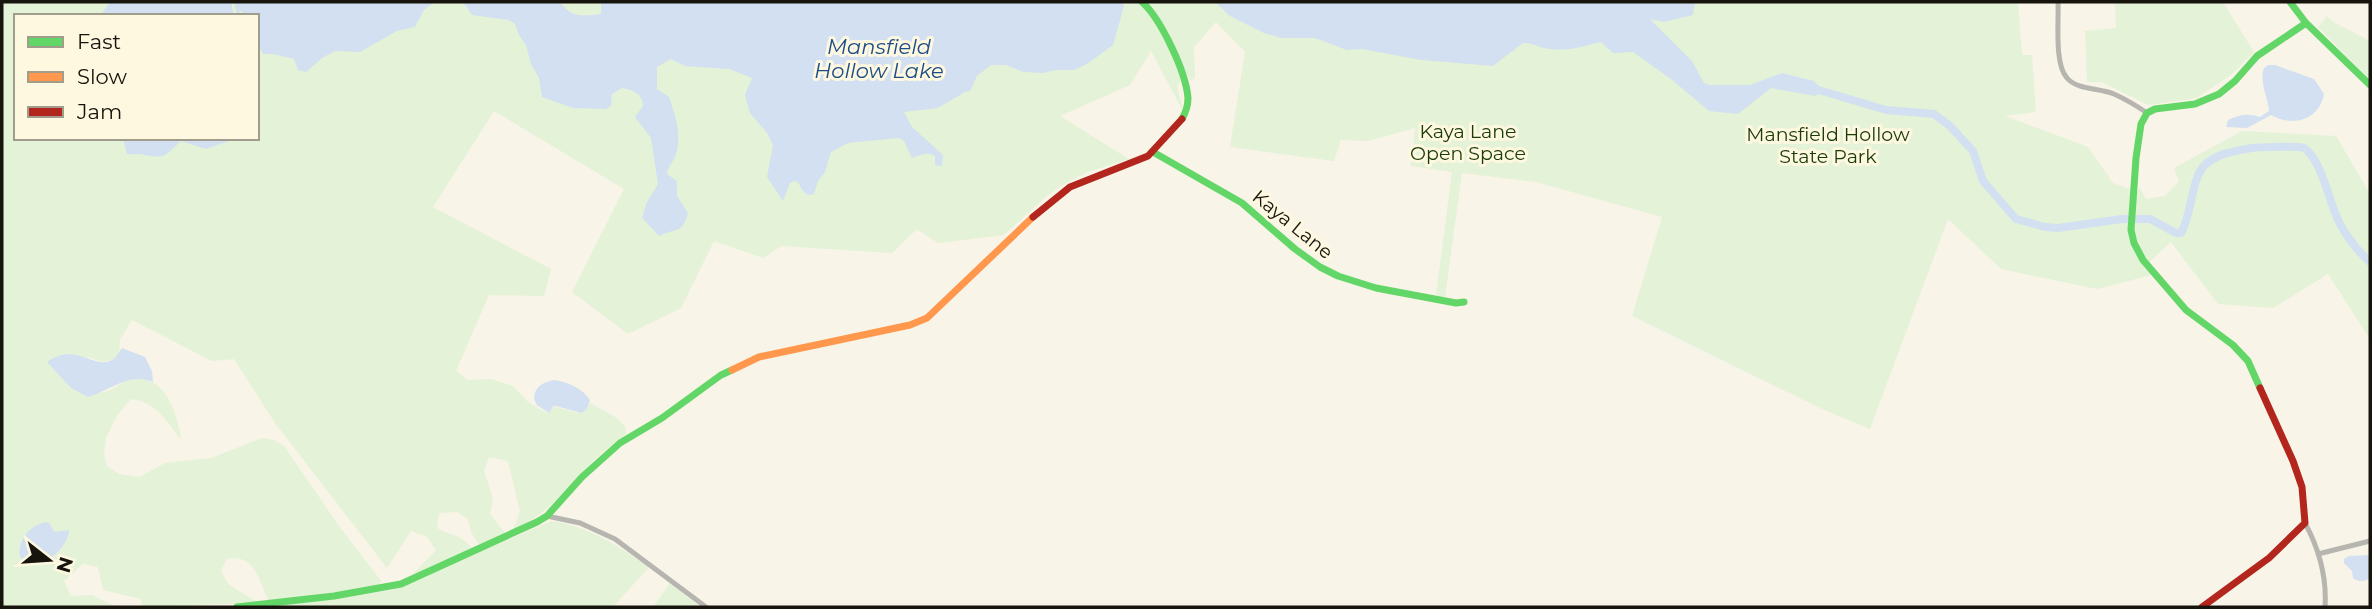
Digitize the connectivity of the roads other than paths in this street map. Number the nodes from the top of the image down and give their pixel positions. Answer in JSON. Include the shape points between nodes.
{"nodes":[{"id":1,"x":1142,"y":2,"type":"edge"},
{"id":2,"x":2059,"y":2,"type":"edge"},
{"id":3,"x":2290,"y":2,"type":"edge"},
{"id":4,"x":2306,"y":23,"type":"junction"},
{"id":5,"x":2370,"y":85,"type":"edge"},
{"id":6,"x":2147,"y":113,"type":"junction"},
{"id":7,"x":1153,"y":152,"type":"junction"},
{"id":8,"x":1464,"y":302,"type":"dead end"},
{"id":9,"x":547,"y":516,"type":"junction"},
{"id":10,"x":2305,"y":523,"type":"junction"},
{"id":11,"x":2370,"y":541,"type":"edge"},
{"id":12,"x":2318,"y":554,"type":"junction"},
{"id":13,"x":237,"y":607,"type":"edge"},
{"id":14,"x":706,"y":607,"type":"edge"},
{"id":15,"x":2202,"y":607,"type":"edge"},
{"id":16,"x":2325,"y":607,"type":"edge"}],
"edges":[{"from":1,"to":7,"type":"street","via":[[1159,22],[1189,106],[1185,118]]},
{"from":2,"to":6,"type":"street","via":[[2059,48],[2066,78],[2113,93]]},
{"from":3,"to":4,"type":"street"},
{"from":4,"to":5,"type":"street"},
{"from":4,"to":6,"type":"street","via":[[2257,56],[2219,94],[2195,104]]},
{"from":6,"to":10,"type":"street","via":[[2138,136],[2134,243],[2186,310],[2248,362],[2293,461],[2302,488]]},
{"from":7,"to":8,"type":"street","name":"Kaya Lane","via":[[1241,201],[1323,270],[1376,288]]},
{"from":7,"to":9,"type":"street","via":[[1063,192],[928,318],[910,326],[759,357],[721,375],[620,443]]},
{"from":9,"to":13,"type":"street","via":[[401,584]]},
{"from":9,"to":14,"type":"street","via":[[580,523],[615,539]]},
{"from":10,"to":12,"type":"street"},
{"from":10,"to":15,"type":"street","via":[[2260,565]]},
{"from":11,"to":12,"type":"street"},
{"from":12,"to":16,"type":"street"}]}
